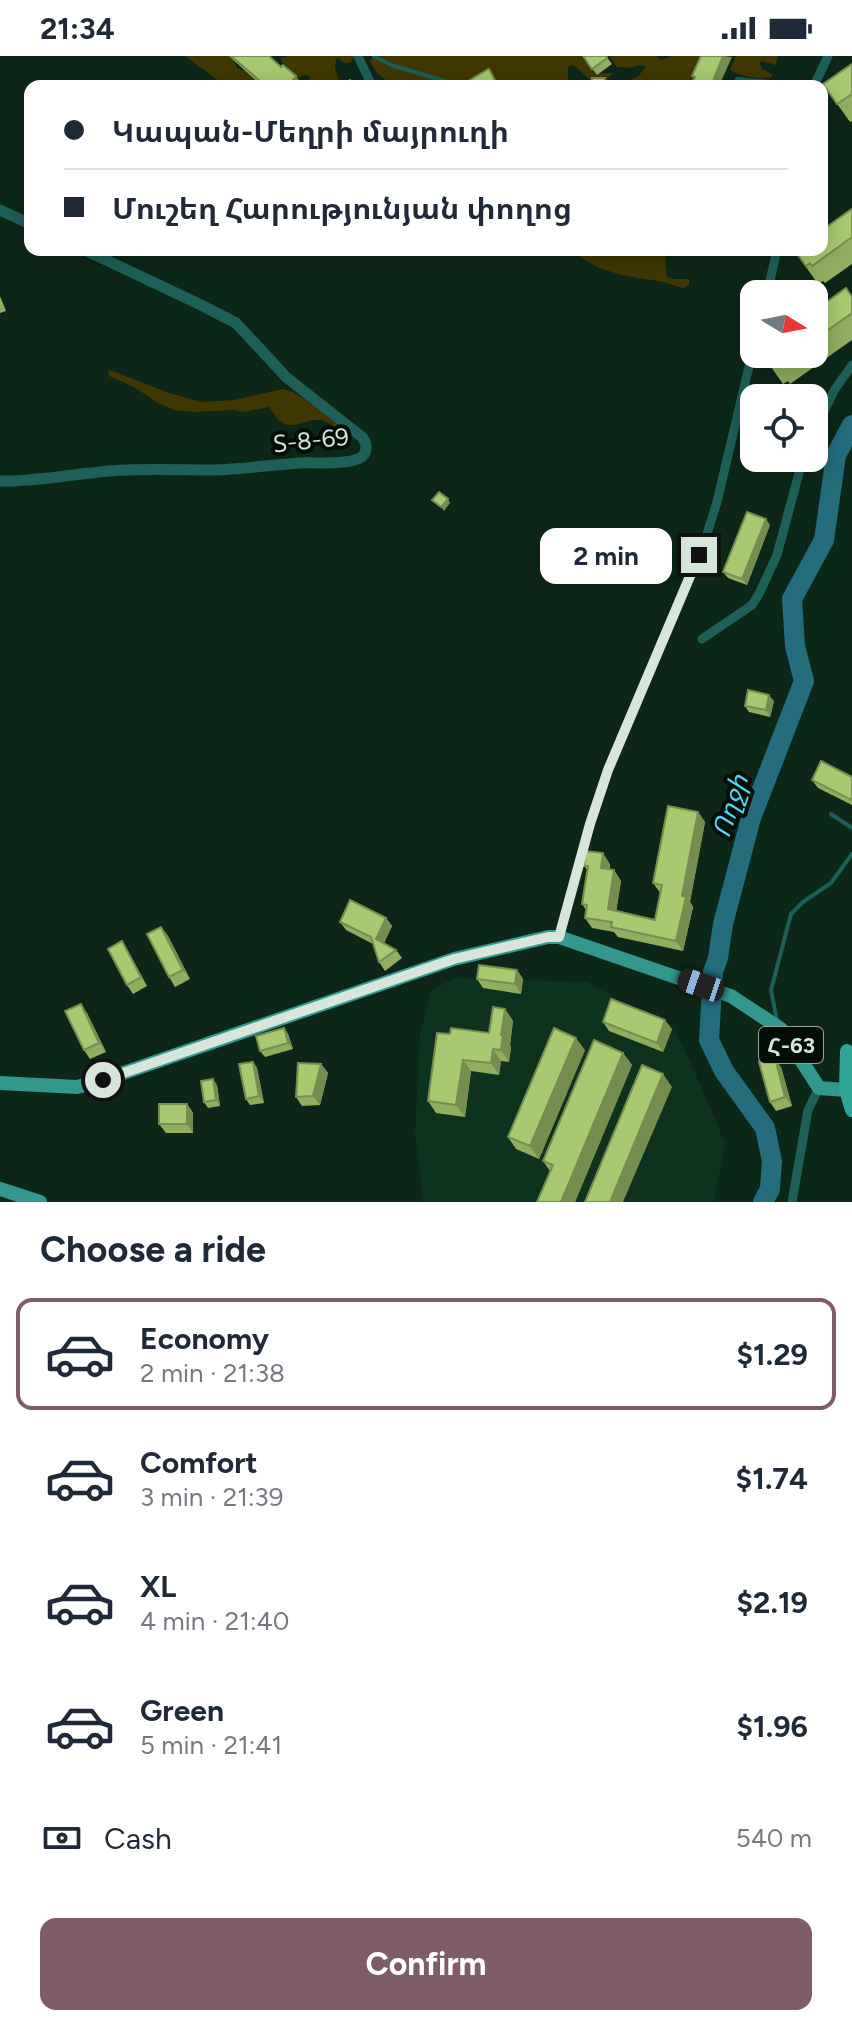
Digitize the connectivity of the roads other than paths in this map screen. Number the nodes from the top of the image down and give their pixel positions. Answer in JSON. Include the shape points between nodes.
{"nodes":[{"id":1,"x":358,"y":56,"type":"edge"},
{"id":2,"x":374,"y":56,"type":"edge"},
{"id":3,"x":828,"y":56,"type":"edge"},
{"id":4,"x":737,"y":79,"type":"dead end"},
{"id":5,"x":369,"y":80,"type":"edge"},
{"id":6,"x":441,"y":80,"type":"edge"},
{"id":7,"x":748,"y":80,"type":"edge"},
{"id":8,"x":817,"y":80,"type":"edge"},
{"id":9,"x":0,"y":210,"type":"edge"},
{"id":10,"x":24,"y":221,"type":"edge"},
{"id":11,"x":98,"y":256,"type":"edge"},
{"id":12,"x":776,"y":256,"type":"edge"},
{"id":13,"x":770,"y":280,"type":"edge"},
{"id":14,"x":852,"y":365,"type":"edge"},
{"id":15,"x":749,"y":368,"type":"edge"},
{"id":16,"x":828,"y":403,"type":"edge"},
{"id":17,"x":799,"y":472,"type":"edge"},
{"id":18,"x":0,"y":481,"type":"edge"},
{"id":19,"x":702,"y":639,"type":"dead end"},
{"id":20,"x":831,"y":814,"type":"dead end"},
{"id":21,"x":852,"y":828,"type":"edge"},
{"id":22,"x":852,"y":854,"type":"edge"},
{"id":23,"x":559,"y":937,"type":"junction"},
{"id":24,"x":781,"y":1029,"type":"junction"},
{"id":25,"x":847,"y":1051,"type":"dead end"},
{"id":26,"x":0,"y":1083,"type":"edge"},
{"id":27,"x":819,"y":1088,"type":"junction"},
{"id":28,"x":846,"y":1090,"type":"junction"},
{"id":29,"x":852,"y":1110,"type":"edge"},
{"id":30,"x":0,"y":1189,"type":"edge"},
{"id":31,"x":40,"y":1202,"type":"edge"},
{"id":32,"x":792,"y":1202,"type":"edge"}],
"edges":[{"from":1,"to":5,"type":"street"},
{"from":2,"to":6,"type":"lane"},
{"from":3,"to":8,"type":"street"},
{"from":4,"to":7,"type":"lane"},
{"from":9,"to":10,"type":"street"},
{"from":11,"to":18,"type":"street","name":"Տ-8-69","number":"Տ-8-69","via":[[236,323],[286,377],[362,437],[367,450],[352,462],[121,470]]},
{"from":12,"to":13,"type":"street"},
{"from":14,"to":16,"type":"street"},
{"from":15,"to":23,"type":"street","via":[[706,537],[608,770]]},
{"from":17,"to":19,"type":"street","via":[[777,555],[759,594],[752,605]]},
{"from":20,"to":21,"type":"lane"},
{"from":22,"to":24,"type":"lane","via":[[831,883],[791,914],[771,990]]},
{"from":23,"to":24,"type":"main road","number":"Հ-63","via":[[731,996]]},
{"from":23,"to":26,"type":"main road","number":"Հ-63","via":[[454,959],[77,1087]]},
{"from":24,"to":27,"type":"main road","number":"Հ-63"},
{"from":25,"to":28,"type":"highway"},
{"from":27,"to":28,"type":"main road","number":"Հ-63"},
{"from":27,"to":32,"type":"street","via":[[808,1110]]},
{"from":28,"to":29,"type":"highway"},
{"from":30,"to":31,"type":"main road"}]}
